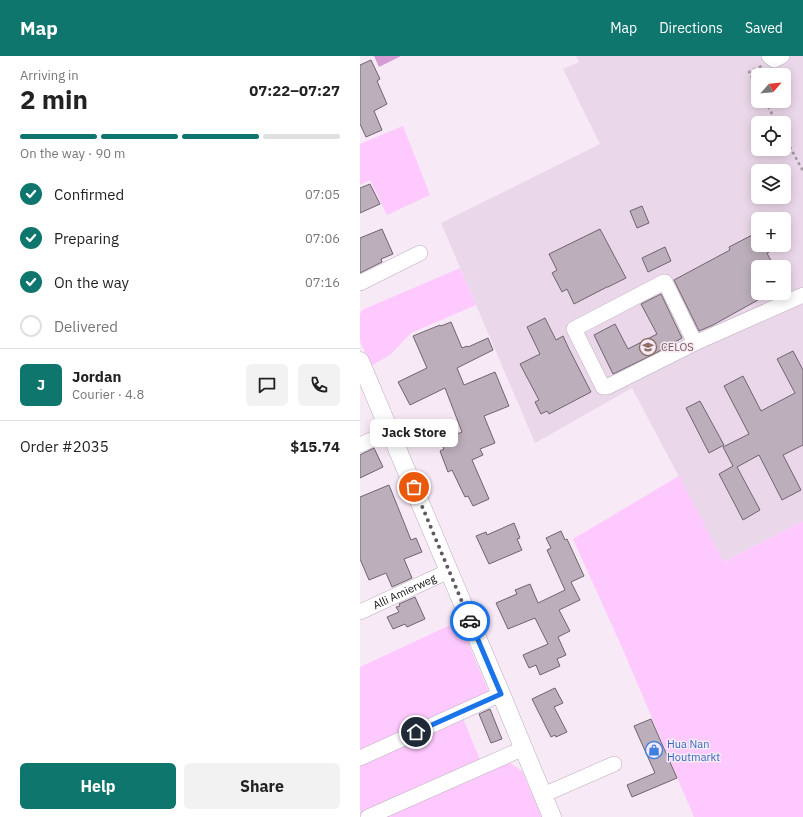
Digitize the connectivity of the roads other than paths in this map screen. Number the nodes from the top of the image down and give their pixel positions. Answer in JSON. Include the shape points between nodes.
{"nodes":[{"id":1,"x":420,"y":253,"type":"dead end"},
{"id":2,"x":360,"y":283,"type":"edge"},
{"id":3,"x":803,"y":295,"type":"edge"},
{"id":4,"x":695,"y":343,"type":"junction"},
{"id":5,"x":360,"y":361,"type":"edge"},
{"id":6,"x":390,"y":431,"type":"junction"},
{"id":7,"x":360,"y":445,"type":"edge"},
{"id":8,"x":449,"y":572,"type":"junction"},
{"id":9,"x":360,"y":612,"type":"edge"},
{"id":10,"x":501,"y":694,"type":"junction"},
{"id":11,"x":524,"y":748,"type":"junction"},
{"id":12,"x":360,"y":758,"type":"edge"},
{"id":13,"x":614,"y":764,"type":"dead end"},
{"id":14,"x":543,"y":795,"type":"junction"},
{"id":15,"x":368,"y":817,"type":"edge"},
{"id":16,"x":552,"y":817,"type":"edge"}],
"edges":[{"from":1,"to":2,"type":"street"},
{"from":3,"to":4,"type":"street"},
{"from":4,"to":4,"type":"street","via":[[665,282],[574,329],[605,388]]},
{"from":5,"to":6,"type":"main road"},
{"from":6,"to":7,"type":"street"},
{"from":6,"to":8,"type":"main road"},
{"from":8,"to":9,"type":"street","name":"Alli Amierweg"},
{"from":8,"to":10,"type":"main road"},
{"from":10,"to":11,"type":"main road"},
{"from":10,"to":12,"type":"street"},
{"from":11,"to":14,"type":"main road"},
{"from":11,"to":15,"type":"street"},
{"from":13,"to":14,"type":"street"},
{"from":14,"to":16,"type":"main road"}]}
